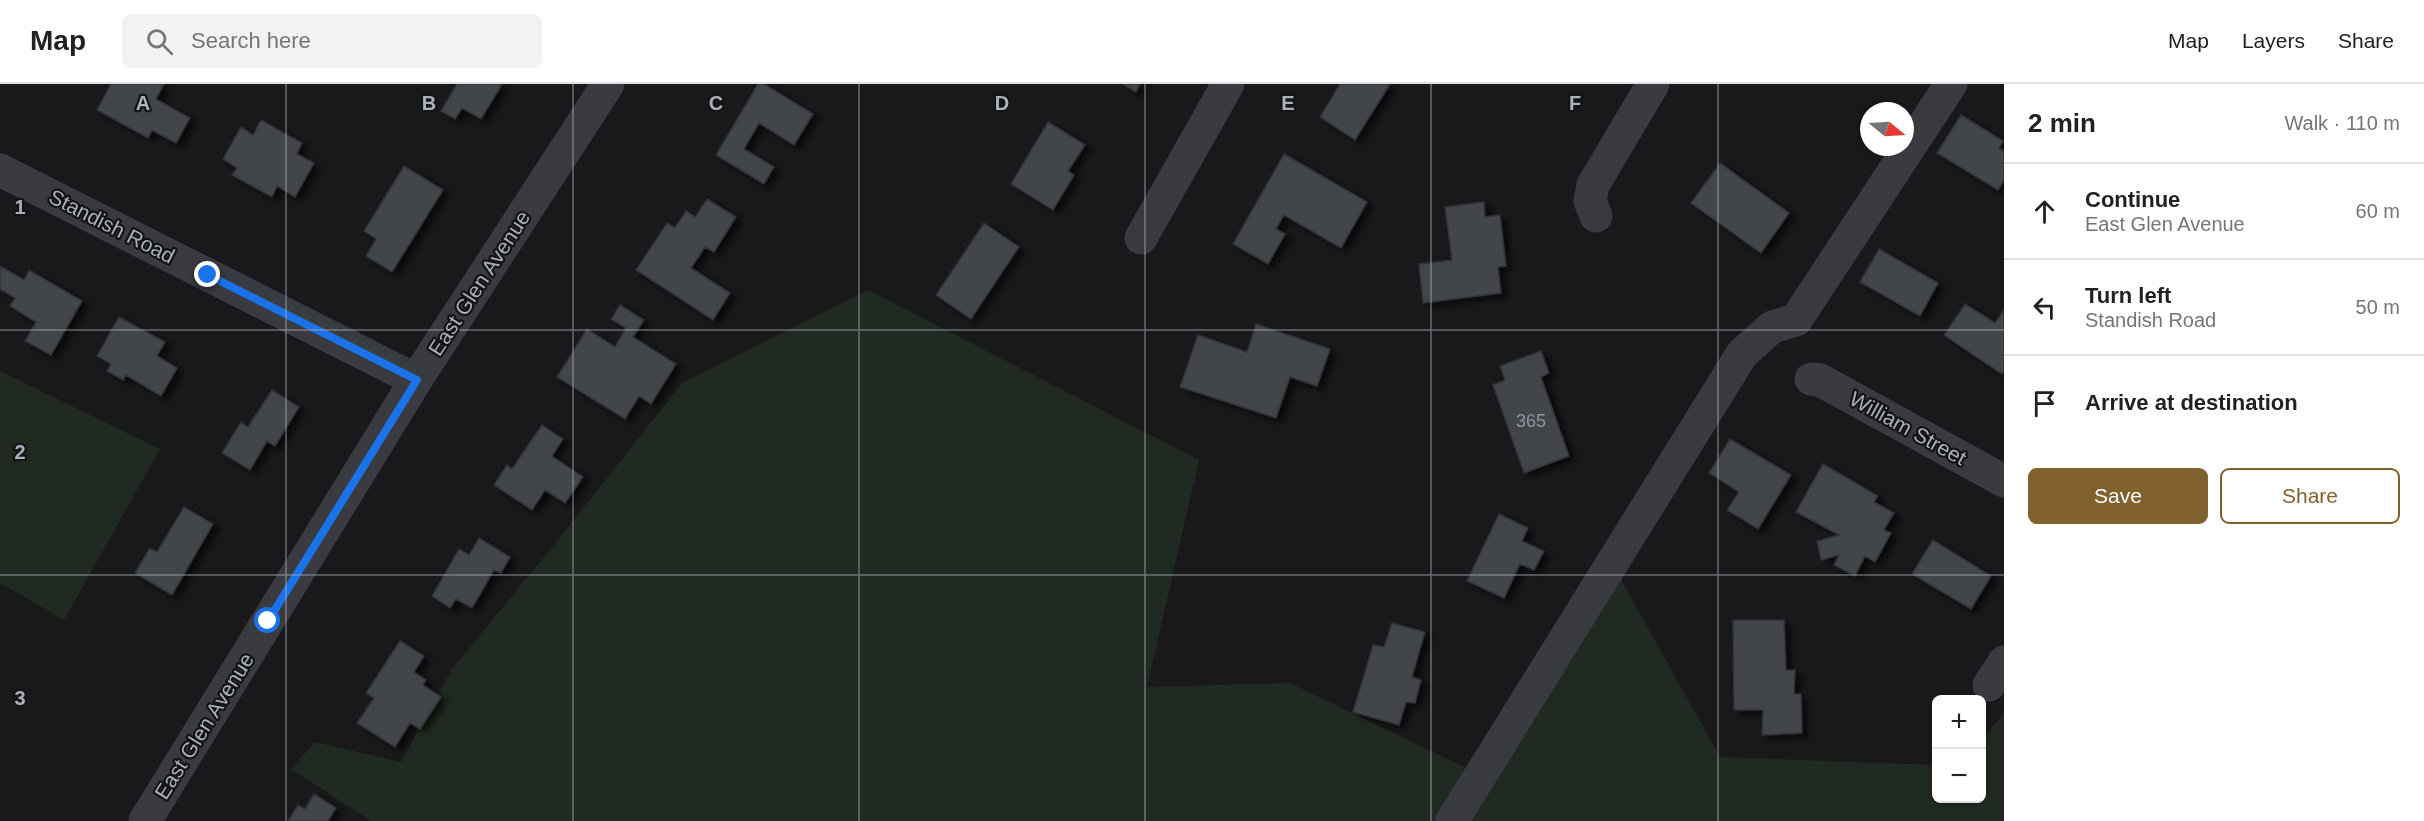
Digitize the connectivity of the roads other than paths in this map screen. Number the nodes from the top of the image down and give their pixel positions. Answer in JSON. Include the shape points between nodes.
{"nodes":[{"id":1,"x":609,"y":84,"type":"edge"},
{"id":2,"x":1228,"y":84,"type":"edge"},
{"id":3,"x":1653,"y":84,"type":"edge"},
{"id":4,"x":1951,"y":84,"type":"edge"},
{"id":5,"x":0,"y":170,"type":"edge"},
{"id":6,"x":1596,"y":216,"type":"dead end"},
{"id":7,"x":1141,"y":238,"type":"dead end"},
{"id":8,"x":1811,"y":379,"type":"dead end"},
{"id":9,"x":417,"y":380,"type":"junction"},
{"id":10,"x":2004,"y":481,"type":"edge"},
{"id":11,"x":145,"y":821,"type":"edge"},
{"id":12,"x":1452,"y":821,"type":"edge"}],
"edges":[{"from":1,"to":9,"type":"street","name":"East Glen Avenue"},
{"from":2,"to":7,"type":"street"},
{"from":3,"to":6,"type":"street","via":[[1593,185],[1590,201]]},
{"from":4,"to":12,"type":"street","via":[[1796,320],[1772,327],[1743,354]]},
{"from":5,"to":9,"type":"street","name":"Standish Road"},
{"from":8,"to":10,"type":"street","name":"William Street","via":[[1820,380]]},
{"from":9,"to":11,"type":"street","name":"East Glen Avenue"}]}
